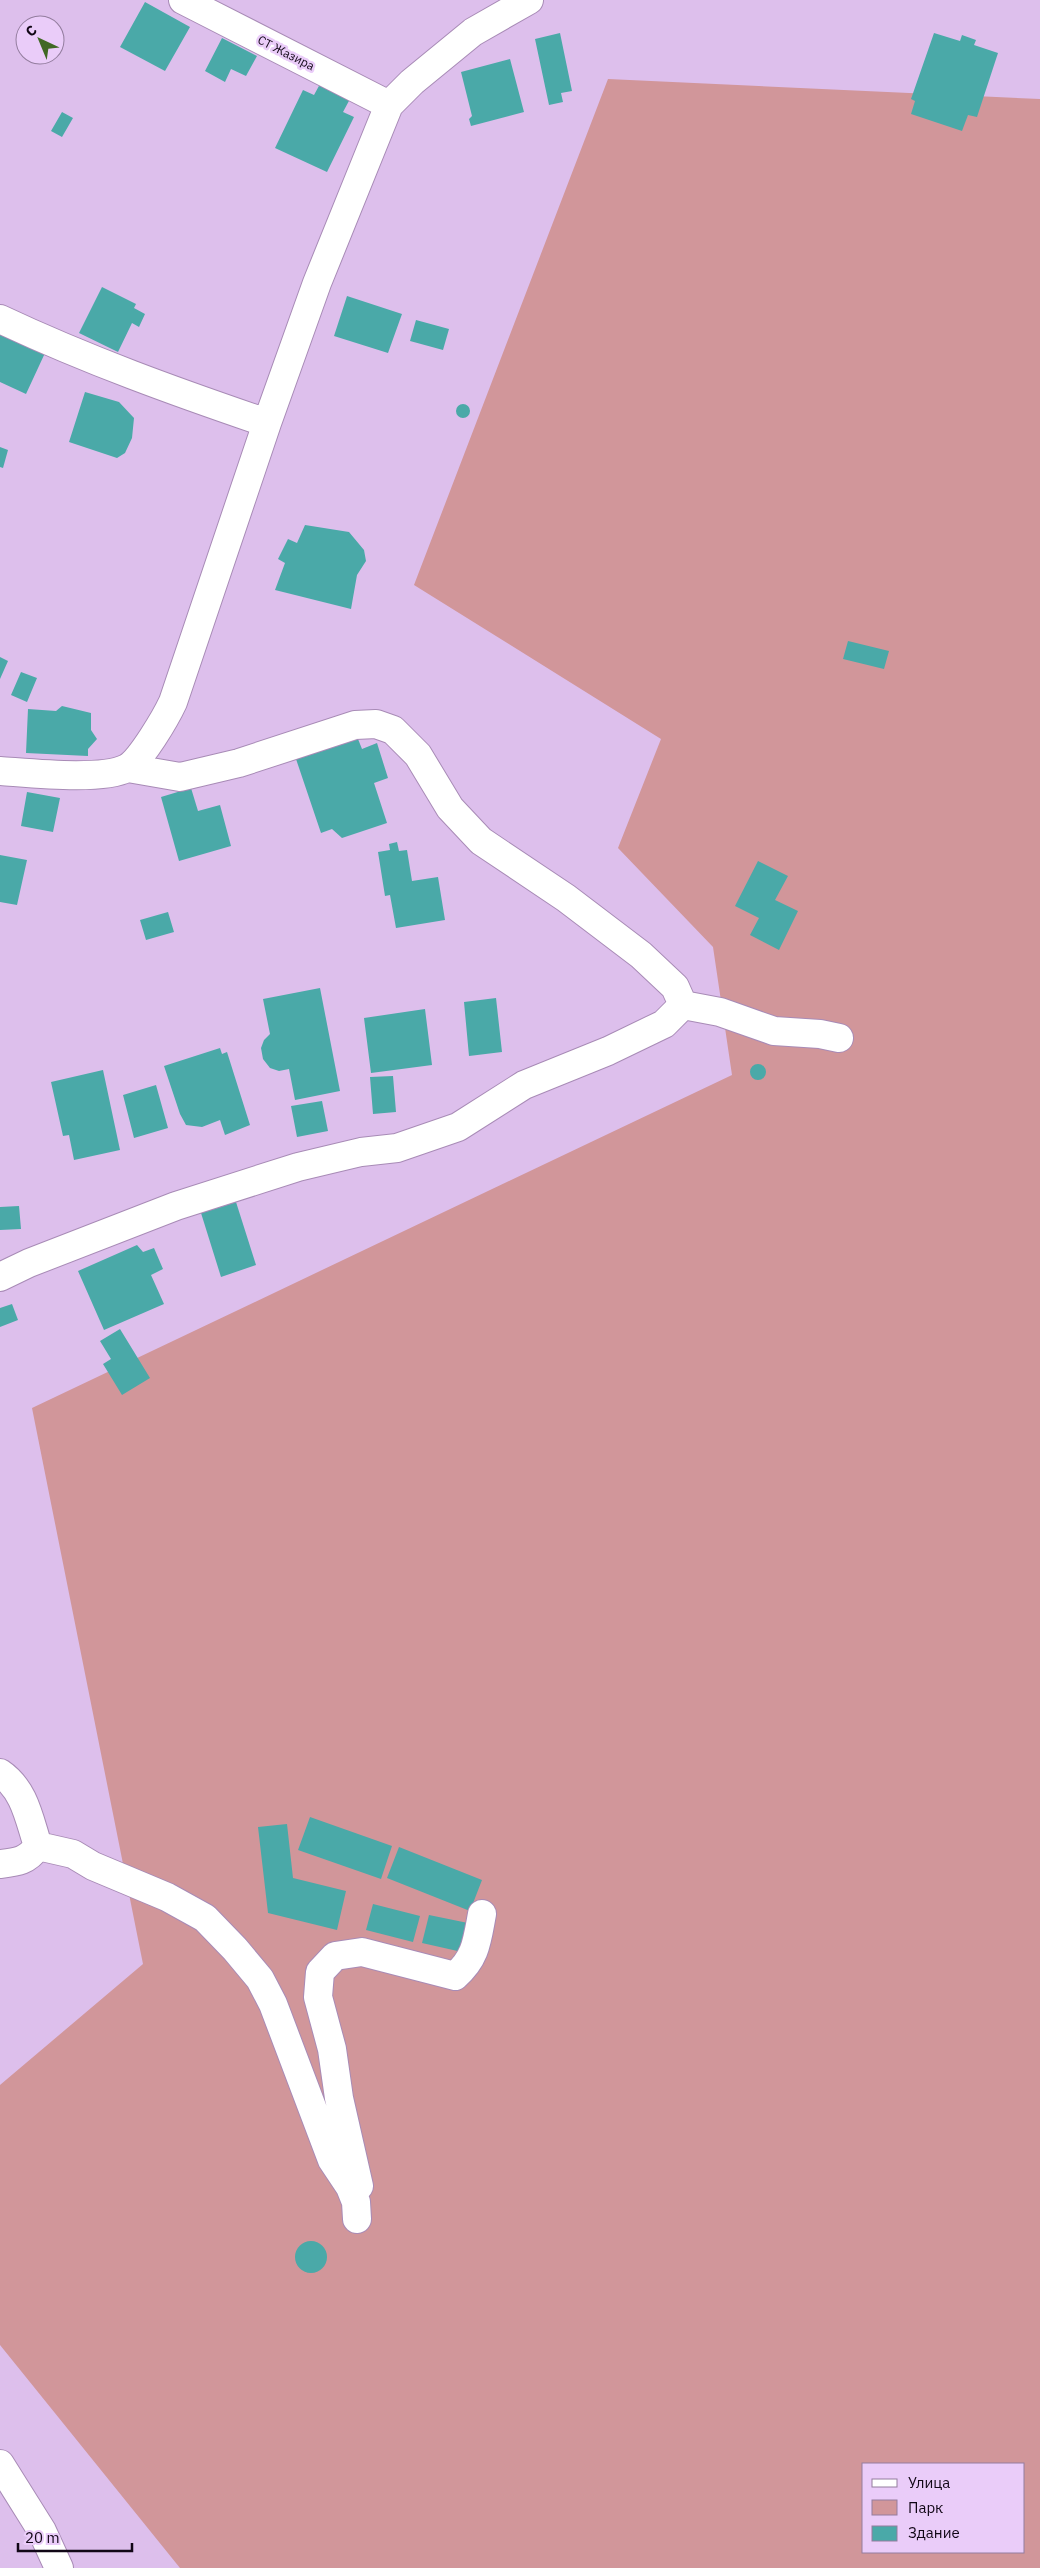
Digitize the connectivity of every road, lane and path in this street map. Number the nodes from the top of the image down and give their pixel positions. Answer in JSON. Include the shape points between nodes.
{"nodes":[{"id":1,"x":183,"y":0,"type":"edge"},
{"id":2,"x":529,"y":0,"type":"edge"},
{"id":3,"x":389,"y":105,"type":"junction"},
{"id":4,"x":0,"y":319,"type":"edge"},
{"id":5,"x":267,"y":423,"type":"junction"},
{"id":6,"x":160,"y":729,"type":"junction"},
{"id":7,"x":128,"y":768,"type":"junction"},
{"id":8,"x":0,"y":771,"type":"edge"},
{"id":9,"x":180,"y":777,"type":"junction"},
{"id":10,"x":684,"y":1005,"type":"junction"},
{"id":11,"x":839,"y":1038,"type":"dead end"},
{"id":12,"x":0,"y":1277,"type":"edge"},
{"id":13,"x":0,"y":1773,"type":"edge"},
{"id":14,"x":38,"y":1846,"type":"junction"},
{"id":15,"x":0,"y":1864,"type":"edge"},
{"id":16,"x":482,"y":1914,"type":"dead end"},
{"id":17,"x":0,"y":2464,"type":"edge"},
{"id":18,"x":59,"y":2568,"type":"edge"}],
"edges":[{"from":1,"to":3,"type":"street","name":"СТ Жазира"},
{"from":2,"to":3,"type":"street","via":[[473,32]]},
{"from":3,"to":5,"type":"street","via":[[317,283]]},
{"from":4,"to":5,"type":"street","via":[[148,383]]},
{"from":5,"to":6,"type":"street","via":[[174,702]]},
{"from":6,"to":7,"type":"street"},
{"from":6,"to":9,"type":"street","via":[[152,751],[159,764]]},
{"from":7,"to":8,"type":"street","via":[[102,774]]},
{"from":7,"to":9,"type":"street"},
{"from":9,"to":10,"type":"street","via":[[239,763],[355,725],[376,724],[393,730],[418,755],[450,808],[480,841],[566,898],[641,955],[675,987]]},
{"from":10,"to":11,"type":"street","via":[[720,1012],[774,1031]]},
{"from":10,"to":12,"type":"street","via":[[664,1024],[524,1085],[458,1127],[396,1148],[361,1152],[298,1168],[176,1206]]},
{"from":13,"to":14,"type":"street","via":[[22,1795]]},
{"from":14,"to":15,"type":"street","via":[[29,1858]]},
{"from":14,"to":16,"type":"street","via":[[73,1854],[93,1866],[167,1897],[205,1918],[235,1949],[260,1978],[273,2004],[332,2160],[350,2187],[357,2210],[360,2182],[350,2154],[332,2049],[318,1997],[320,1972],[336,1956],[362,1952],[455,1976],[469,1964]]},
{"from":17,"to":18,"type":"street","via":[[42,2530]]}]}
